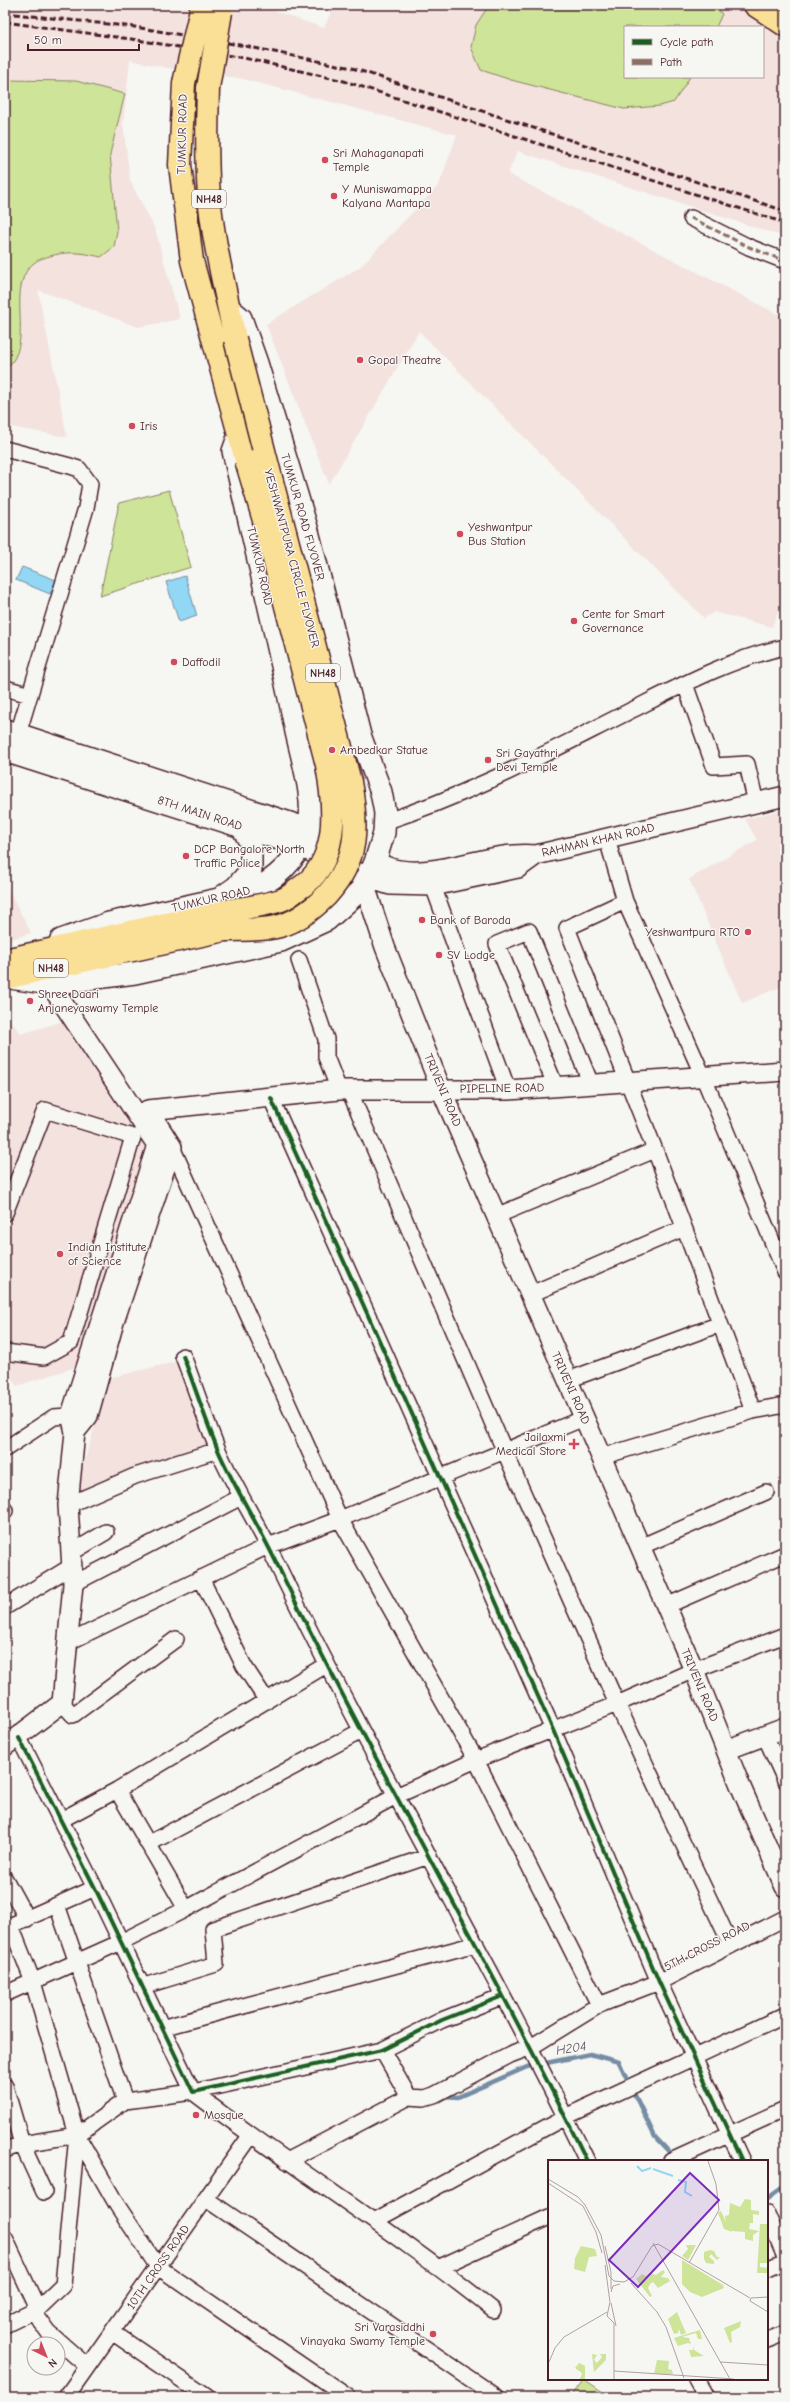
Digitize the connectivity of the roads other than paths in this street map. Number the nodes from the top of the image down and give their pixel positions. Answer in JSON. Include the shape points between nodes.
{"nodes":[{"id":1,"x":755,"y":5,"type":"edge"},
{"id":2,"x":212,"y":7,"type":"edge"},
{"id":3,"x":785,"y":25,"type":"edge"},
{"id":4,"x":691,"y":218,"type":"dead end"},
{"id":5,"x":785,"y":261,"type":"edge"},
{"id":6,"x":229,"y":308,"type":"junction"},
{"id":7,"x":240,"y":434,"type":"junction"},
{"id":8,"x":5,"y":449,"type":"edge"},
{"id":9,"x":785,"y":647,"type":"edge"},
{"id":10,"x":685,"y":684,"type":"junction"},
{"id":11,"x":5,"y":688,"type":"edge"},
{"id":12,"x":30,"y":695,"type":"junction"},
{"id":13,"x":11,"y":732,"type":"edge"},
{"id":14,"x":5,"y":751,"type":"edge"},
{"id":15,"x":60,"y":759,"type":"junction"},
{"id":16,"x":785,"y":796,"type":"edge"},
{"id":17,"x":756,"y":803,"type":"junction"},
{"id":18,"x":384,"y":822,"type":"junction"},
{"id":19,"x":241,"y":826,"type":"junction"},
{"id":20,"x":305,"y":838,"type":"junction"},
{"id":21,"x":607,"y":838,"type":"junction"},
{"id":22,"x":536,"y":855,"type":"junction"},
{"id":23,"x":369,"y":876,"type":"junction"},
{"id":24,"x":390,"y":885,"type":"joint"},
{"id":25,"x":433,"y":886,"type":"junction"},
{"id":26,"x":246,"y":893,"type":"junction"},
{"id":27,"x":625,"y":902,"type":"junction"},
{"id":28,"x":224,"y":913,"type":"junction"},
{"id":29,"x":260,"y":944,"type":"junction"},
{"id":30,"x":299,"y":960,"type":"dead end"},
{"id":31,"x":5,"y":972,"type":"edge"},
{"id":32,"x":57,"y":983,"type":"junction"},
{"id":33,"x":785,"y":1071,"type":"edge"},
{"id":34,"x":703,"y":1076,"type":"junction"},
{"id":35,"x":627,"y":1081,"type":"junction"},
{"id":36,"x":591,"y":1084,"type":"junction"},
{"id":37,"x":556,"y":1086,"type":"junction"},
{"id":38,"x":441,"y":1089,"type":"junction"},
{"id":39,"x":344,"y":1090,"type":"junction"},
{"id":40,"x":508,"y":1090,"type":"junction"},
{"id":41,"x":271,"y":1098,"type":"junction"},
{"id":42,"x":148,"y":1110,"type":"junction"},
{"id":43,"x":164,"y":1146,"type":"junction"},
{"id":44,"x":655,"y":1150,"type":"junction"},
{"id":45,"x":5,"y":1213,"type":"edge"},
{"id":46,"x":496,"y":1216,"type":"junction"},
{"id":47,"x":684,"y":1228,"type":"junction"},
{"id":48,"x":785,"y":1272,"type":"edge"},
{"id":49,"x":531,"y":1294,"type":"junction"},
{"id":50,"x":720,"y":1324,"type":"junction"},
{"id":51,"x":5,"y":1352,"type":"edge"},
{"id":52,"x":183,"y":1356,"type":"dead end"},
{"id":53,"x":568,"y":1380,"type":"junction"},
{"id":54,"x":785,"y":1405,"type":"edge"},
{"id":55,"x":752,"y":1411,"type":"junction"},
{"id":56,"x":584,"y":1418,"type":"junction"},
{"id":57,"x":78,"y":1421,"type":"junction"},
{"id":58,"x":5,"y":1449,"type":"edge"},
{"id":59,"x":218,"y":1450,"type":"junction"},
{"id":60,"x":505,"y":1452,"type":"junction"},
{"id":61,"x":601,"y":1457,"type":"junction"},
{"id":62,"x":439,"y":1477,"type":"junction"},
{"id":63,"x":766,"y":1492,"type":"dead end"},
{"id":64,"x":242,"y":1497,"type":"junction"},
{"id":65,"x":68,"y":1505,"type":"junction"},
{"id":66,"x":340,"y":1519,"type":"junction"},
{"id":67,"x":106,"y":1532,"type":"dead end"},
{"id":68,"x":268,"y":1546,"type":"junction"},
{"id":69,"x":640,"y":1547,"type":"junction"},
{"id":70,"x":785,"y":1554,"type":"edge"},
{"id":71,"x":72,"y":1568,"type":"junction"},
{"id":72,"x":201,"y":1578,"type":"junction"},
{"id":73,"x":666,"y":1606,"type":"junction"},
{"id":74,"x":5,"y":1607,"type":"edge"},
{"id":75,"x":785,"y":1635,"type":"edge"},
{"id":76,"x":176,"y":1639,"type":"dead end"},
{"id":77,"x":67,"y":1643,"type":"junction"},
{"id":78,"x":326,"y":1666,"type":"junction"},
{"id":79,"x":694,"y":1670,"type":"junction"},
{"id":80,"x":266,"y":1701,"type":"junction"},
{"id":81,"x":62,"y":1703,"type":"junction"},
{"id":82,"x":617,"y":1704,"type":"junction"},
{"id":83,"x":785,"y":1728,"type":"edge"},
{"id":84,"x":553,"y":1730,"type":"junction"},
{"id":85,"x":361,"y":1731,"type":"junction"},
{"id":86,"x":765,"y":1736,"type":"junction"},
{"id":87,"x":12,"y":1742,"type":"edge"},
{"id":88,"x":726,"y":1750,"type":"junction"},
{"id":89,"x":476,"y":1760,"type":"junction"},
{"id":90,"x":785,"y":1780,"type":"edge"},
{"id":91,"x":117,"y":1790,"type":"junction"},
{"id":92,"x":396,"y":1796,"type":"junction"},
{"id":93,"x":61,"y":1820,"type":"junction"},
{"id":94,"x":148,"y":1844,"type":"junction"},
{"id":95,"x":429,"y":1856,"type":"junction"},
{"id":96,"x":5,"y":1879,"type":"edge"},
{"id":97,"x":785,"y":1887,"type":"edge"},
{"id":98,"x":95,"y":1888,"type":"junction"},
{"id":99,"x":57,"y":1905,"type":"junction"},
{"id":100,"x":186,"y":1910,"type":"junction"},
{"id":101,"x":785,"y":1918,"type":"edge"},
{"id":102,"x":27,"y":1919,"type":"junction"},
{"id":103,"x":8,"y":1927,"type":"edge"},
{"id":104,"x":121,"y":1942,"type":"junction"},
{"id":105,"x":476,"y":1944,"type":"junction"},
{"id":106,"x":731,"y":1945,"type":"junction"},
{"id":107,"x":76,"y":1963,"type":"junction"},
{"id":108,"x":32,"y":1982,"type":"junction"},
{"id":109,"x":659,"y":1982,"type":"junction"},
{"id":110,"x":142,"y":1987,"type":"junction"},
{"id":111,"x":5,"y":1994,"type":"edge"},
{"id":112,"x":503,"y":1996,"type":"junction"},
{"id":113,"x":599,"y":2005,"type":"junction"},
{"id":114,"x":785,"y":2015,"type":"edge"},
{"id":115,"x":161,"y":2028,"type":"junction"},
{"id":116,"x":382,"y":2050,"type":"junction"},
{"id":117,"x":693,"y":2058,"type":"junction"},
{"id":118,"x":537,"y":2059,"type":"junction"},
{"id":119,"x":5,"y":2086,"type":"edge"},
{"id":120,"x":193,"y":2092,"type":"junction"},
{"id":121,"x":409,"y":2097,"type":"junction"},
{"id":122,"x":125,"y":2101,"type":"junction"},
{"id":123,"x":785,"y":2109,"type":"edge"},
{"id":124,"x":565,"y":2117,"type":"junction"},
{"id":125,"x":729,"y":2134,"type":"junction"},
{"id":126,"x":77,"y":2135,"type":"junction"},
{"id":127,"x":250,"y":2136,"type":"junction"},
{"id":128,"x":22,"y":2144,"type":"junction"},
{"id":129,"x":5,"y":2150,"type":"edge"},
{"id":130,"x":676,"y":2158,"type":"edge"},
{"id":131,"x":586,"y":2160,"type":"edge"},
{"id":132,"x":742,"y":2160,"type":"edge"},
{"id":133,"x":286,"y":2161,"type":"junction"},
{"id":134,"x":44,"y":2192,"type":"dead end"},
{"id":135,"x":206,"y":2199,"type":"junction"},
{"id":136,"x":768,"y":2216,"type":"edge"},
{"id":137,"x":548,"y":2217,"type":"edge"},
{"id":138,"x":374,"y":2221,"type":"junction"},
{"id":139,"x":5,"y":2238,"type":"edge"},
{"id":140,"x":785,"y":2256,"type":"edge"},
{"id":141,"x":785,"y":2261,"type":"edge"},
{"id":142,"x":158,"y":2267,"type":"junction"},
{"id":143,"x":440,"y":2267,"type":"junction"},
{"id":144,"x":768,"y":2269,"type":"edge"},
{"id":145,"x":35,"y":2310,"type":"junction"},
{"id":146,"x":493,"y":2310,"type":"dead end"},
{"id":147,"x":5,"y":2325,"type":"edge"},
{"id":148,"x":112,"y":2332,"type":"junction"},
{"id":149,"x":785,"y":2333,"type":"edge"},
{"id":150,"x":768,"y":2340,"type":"edge"},
{"id":151,"x":88,"y":2366,"type":"junction"},
{"id":152,"x":697,"y":2380,"type":"edge"},
{"id":153,"x":66,"y":2397,"type":"edge"},
{"id":154,"x":207,"y":2397,"type":"edge"},
{"id":155,"x":348,"y":2397,"type":"edge"},
{"id":156,"x":497,"y":2397,"type":"edge"},
{"id":157,"x":706,"y":2397,"type":"edge"}],
"edges":[{"from":1,"to":3,"type":"main road"},
{"from":2,"to":6,"type":"main road","name":"TUMKUR ROAD","number":"NH48","bridge":true,"via":[[206,152],[213,230]]},
{"from":2,"to":7,"type":"main road","name":"TUMKUR ROAD","number":"NH48","bridge":true,"via":[[184,83],[180,165],[192,261]]},
{"from":4,"to":5,"type":"street","via":[[749,247]]},
{"from":6,"to":18,"type":"main road","name":"TUMKUR ROAD FLYOVER","via":[[241,318],[257,363],[308,532],[360,734],[381,792]]},
{"from":6,"to":28,"type":"main road","name":"YESHWANTPURA CIRCLE FLYOVER","number":"NH48","bridge":true,"via":[[350,782],[355,811],[355,838],[349,863],[336,884],[319,904],[299,918],[279,927]]},
{"from":7,"to":20,"type":"main road","name":"TUMKUR ROAD","via":[[233,450],[279,647],[309,794]]},
{"from":7,"to":28,"type":"main road","name":"YESHWANTPURA CIRCLE FLYOVER","number":"NH48","bridge":true,"via":[[326,765],[332,796],[333,824],[328,850],[319,870],[303,886],[282,900]]},
{"from":8,"to":12,"type":"street","via":[[70,466],[79,470],[90,484],[86,508]]},
{"from":9,"to":10,"type":"street","via":[[764,652]]},
{"from":10,"to":17,"type":"street","via":[[714,766],[747,764]]},
{"from":10,"to":18,"type":"street","via":[[486,784]]},
{"from":11,"to":12,"type":"street"},
{"from":12,"to":13,"type":"street"},
{"from":13,"to":15,"type":"main road","name":"8TH MAIN ROAD"},
{"from":14,"to":15,"type":"main road","name":"8TH MAIN ROAD"},
{"from":15,"to":19,"type":"main road","name":"8TH MAIN ROAD"},
{"from":15,"to":20,"type":"main road","name":"8TH MAIN ROAD"},
{"from":16,"to":17,"type":"street","name":"RAHMAN KHAN ROAD"},
{"from":17,"to":21,"type":"street","name":"RAHMAN KHAN ROAD"},
{"from":18,"to":23,"type":"main road","via":[[384,833]]},
{"from":19,"to":20,"type":"main road","name":"8TH MAIN ROAD"},
{"from":19,"to":28,"type":"main road","via":[[251,844],[251,870],[236,887]]},
{"from":20,"to":23,"type":"main road","name":"8TH MAIN ROAD"},
{"from":20,"to":26,"type":"main road","name":"TUMKUR ROAD","via":[[276,878]]},
{"from":21,"to":22,"type":"street","name":"RAHMAN KHAN ROAD"},
{"from":21,"to":27,"type":"street"},
{"from":22,"to":23,"type":"street","via":[[517,853],[428,870],[398,870]]},
{"from":22,"to":25,"type":"street","name":"RAHMAN KHAN ROAD","via":[[518,868]]},
{"from":23,"to":24,"type":"street","name":"8TH MAIN ROAD"},
{"from":23,"to":29,"type":"main road","via":[[327,920],[281,940]]},
{"from":23,"to":38,"type":"street","name":"TRIVENI ROAD","via":[[385,947]]},
{"from":24,"to":25,"type":"street","name":"RAHMAN KHAN ROAD"},
{"from":25,"to":40,"type":"street"},
{"from":26,"to":28,"type":"main road","name":"TUMKUR ROAD"},
{"from":26,"to":29,"type":"main road"},
{"from":27,"to":34,"type":"street"},
{"from":27,"to":35,"type":"street","via":[[567,928]]},
{"from":28,"to":31,"type":"main road","name":"YESHWANTPURA CIRCLE FLYOVER","number":"NH48"},
{"from":28,"to":31,"type":"main road","name":"YESHWANTPURA CIRCLE FLYOVER","number":"NH48","via":[[42,952]]},
{"from":29,"to":32,"type":"main road","via":[[135,973]]},
{"from":30,"to":39,"type":"street","via":[[326,1039],[326,1057]]},
{"from":31,"to":32,"type":"main road"},
{"from":32,"to":42,"type":"street"},
{"from":32,"to":43,"type":"street"},
{"from":33,"to":34,"type":"street","name":"PIPELINE ROAD"},
{"from":34,"to":35,"type":"street","name":"PIPELINE ROAD"},
{"from":34,"to":48,"type":"street"},
{"from":35,"to":36,"type":"street","name":"PIPELINE ROAD"},
{"from":35,"to":44,"type":"street"},
{"from":36,"to":37,"type":"street","name":"PIPELINE ROAD"},
{"from":36,"to":37,"type":"street","via":[[529,931],[497,944]]},
{"from":37,"to":40,"type":"street","name":"PIPELINE ROAD"},
{"from":38,"to":39,"type":"street","name":"PIPELINE ROAD"},
{"from":38,"to":40,"type":"street","name":"PIPELINE ROAD"},
{"from":38,"to":46,"type":"street","name":"TRIVENI ROAD"},
{"from":39,"to":41,"type":"street","name":"PIPELINE ROAD"},
{"from":39,"to":60,"type":"street"},
{"from":41,"to":42,"type":"street","name":"PIPELINE ROAD"},
{"from":41,"to":62,"type":"street"},
{"from":42,"to":43,"type":"street"},
{"from":43,"to":57,"type":"street","via":[[114,1322]]},
{"from":43,"to":66,"type":"street"},
{"from":44,"to":46,"type":"street"},
{"from":44,"to":47,"type":"street"},
{"from":45,"to":51,"type":"street","via":[[45,1110],[133,1137],[71,1342],[44,1357]]},
{"from":46,"to":49,"type":"street","name":"TRIVENI ROAD"},
{"from":47,"to":49,"type":"street"},
{"from":47,"to":50,"type":"street"},
{"from":49,"to":53,"type":"street","name":"TRIVENI ROAD"},
{"from":50,"to":53,"type":"street"},
{"from":50,"to":55,"type":"street"},
{"from":52,"to":59,"type":"street"},
{"from":53,"to":56,"type":"street","name":"TRIVENI ROAD"},
{"from":54,"to":55,"type":"street"},
{"from":55,"to":61,"type":"street"},
{"from":56,"to":60,"type":"street"},
{"from":56,"to":61,"type":"street","name":"TRIVENI ROAD"},
{"from":57,"to":58,"type":"street","via":[[54,1417]]},
{"from":57,"to":65,"type":"street"},
{"from":59,"to":64,"type":"street"},
{"from":59,"to":65,"type":"street","via":[[136,1476]]},
{"from":60,"to":62,"type":"street"},
{"from":60,"to":82,"type":"street"},
{"from":61,"to":69,"type":"street","name":"TRIVENI ROAD"},
{"from":62,"to":66,"type":"street"},
{"from":62,"to":84,"type":"street"},
{"from":63,"to":69,"type":"street"},
{"from":64,"to":68,"type":"street"},
{"from":64,"to":71,"type":"street"},
{"from":65,"to":71,"type":"street"},
{"from":66,"to":68,"type":"street"},
{"from":66,"to":89,"type":"street"},
{"from":67,"to":71,"type":"street"},
{"from":68,"to":72,"type":"street"},
{"from":68,"to":78,"type":"street"},
{"from":69,"to":73,"type":"street","name":"TRIVENI ROAD"},
{"from":70,"to":73,"type":"street"},
{"from":71,"to":74,"type":"street"},
{"from":71,"to":77,"type":"street"},
{"from":72,"to":77,"type":"street"},
{"from":72,"to":80,"type":"street","via":[[244,1666]]},
{"from":73,"to":79,"type":"street","name":"TRIVENI ROAD"},
{"from":75,"to":79,"type":"street"},
{"from":76,"to":81,"type":"street","via":[[73,1715]]},
{"from":77,"to":81,"type":"street"},
{"from":78,"to":80,"type":"street"},
{"from":78,"to":85,"type":"street"},
{"from":79,"to":82,"type":"street"},
{"from":79,"to":88,"type":"street","name":"TRIVENI ROAD"},
{"from":80,"to":91,"type":"street"},
{"from":81,"to":87,"type":"street"},
{"from":82,"to":84,"type":"street"},
{"from":82,"to":106,"type":"street"},
{"from":83,"to":86,"type":"street"},
{"from":84,"to":89,"type":"street"},
{"from":84,"to":109,"type":"street"},
{"from":85,"to":92,"type":"street"},
{"from":85,"to":94,"type":"street"},
{"from":86,"to":88,"type":"street"},
{"from":86,"to":90,"type":"street"},
{"from":87,"to":93,"type":"street"},
{"from":88,"to":97,"type":"street","name":"TRIVENI ROAD"},
{"from":89,"to":92,"type":"street"},
{"from":89,"to":113,"type":"street"},
{"from":91,"to":93,"type":"street"},
{"from":91,"to":94,"type":"street"},
{"from":92,"to":95,"type":"street"},
{"from":92,"to":100,"type":"street"},
{"from":93,"to":98,"type":"street"},
{"from":94,"to":100,"type":"street"},
{"from":95,"to":105,"type":"street"},
{"from":95,"to":110,"type":"street","via":[[213,1930],[216,1964]]},
{"from":96,"to":102,"type":"street"},
{"from":98,"to":99,"type":"street"},
{"from":98,"to":104,"type":"street"},
{"from":99,"to":102,"type":"street"},
{"from":99,"to":107,"type":"street"},
{"from":100,"to":104,"type":"street"},
{"from":101,"to":106,"type":"street","name":"5TH CROSS ROAD"},
{"from":102,"to":103,"type":"street"},
{"from":103,"to":108,"type":"street"},
{"from":104,"to":107,"type":"street"},
{"from":104,"to":110,"type":"street"},
{"from":105,"to":112,"type":"street"},
{"from":105,"to":115,"type":"street"},
{"from":106,"to":109,"type":"street","name":"5TH CROSS ROAD"},
{"from":107,"to":108,"type":"street"},
{"from":107,"to":122,"type":"street"},
{"from":108,"to":111,"type":"street"},
{"from":108,"to":126,"type":"street"},
{"from":109,"to":113,"type":"street","name":"5TH CROSS ROAD"},
{"from":109,"to":117,"type":"street"},
{"from":110,"to":115,"type":"street"},
{"from":112,"to":116,"type":"street","via":[[442,2020]]},
{"from":112,"to":118,"type":"street"},
{"from":113,"to":118,"type":"street","name":"5TH CROSS ROAD"},
{"from":114,"to":117,"type":"street"},
{"from":115,"to":120,"type":"street"},
{"from":116,"to":120,"type":"street"},
{"from":116,"to":121,"type":"street"},
{"from":117,"to":124,"type":"street"},
{"from":117,"to":125,"type":"street"},
{"from":118,"to":121,"type":"street","name":"5TH CROSS ROAD","via":[[510,2055],[434,2094],[424,2098]]},
{"from":118,"to":124,"type":"street"},
{"from":119,"to":128,"type":"street"},
{"from":120,"to":122,"type":"street"},
{"from":120,"to":127,"type":"street"},
{"from":121,"to":133,"type":"street"},
{"from":122,"to":126,"type":"street"},
{"from":123,"to":125,"type":"street"},
{"from":124,"to":131,"type":"street"},
{"from":124,"to":138,"type":"street"},
{"from":125,"to":130,"type":"street"},
{"from":125,"to":132,"type":"street"},
{"from":126,"to":128,"type":"street"},
{"from":126,"to":142,"type":"street","via":[[117,2205]]},
{"from":126,"to":145,"type":"street","via":[[63,2285]]},
{"from":127,"to":133,"type":"street"},
{"from":127,"to":135,"type":"street","name":"10TH CROSS ROAD"},
{"from":128,"to":129,"type":"street"},
{"from":128,"to":134,"type":"street"},
{"from":133,"to":138,"type":"street"},
{"from":135,"to":142,"type":"street","name":"10TH CROSS ROAD"},
{"from":135,"to":156,"type":"street"},
{"from":136,"to":140,"type":"street"},
{"from":137,"to":143,"type":"street"},
{"from":138,"to":143,"type":"street"},
{"from":139,"to":145,"type":"street"},
{"from":141,"to":144,"type":"street"},
{"from":142,"to":148,"type":"street","name":"10TH CROSS ROAD"},
{"from":142,"to":155,"type":"street"},
{"from":143,"to":146,"type":"street"},
{"from":145,"to":147,"type":"street"},
{"from":145,"to":151,"type":"street","via":[[48,2333]]},
{"from":148,"to":151,"type":"street","name":"10TH CROSS ROAD"},
{"from":148,"to":154,"type":"street"},
{"from":149,"to":150,"type":"street"},
{"from":151,"to":153,"type":"street","name":"10TH CROSS ROAD"},
{"from":152,"to":157,"type":"street"}]}
